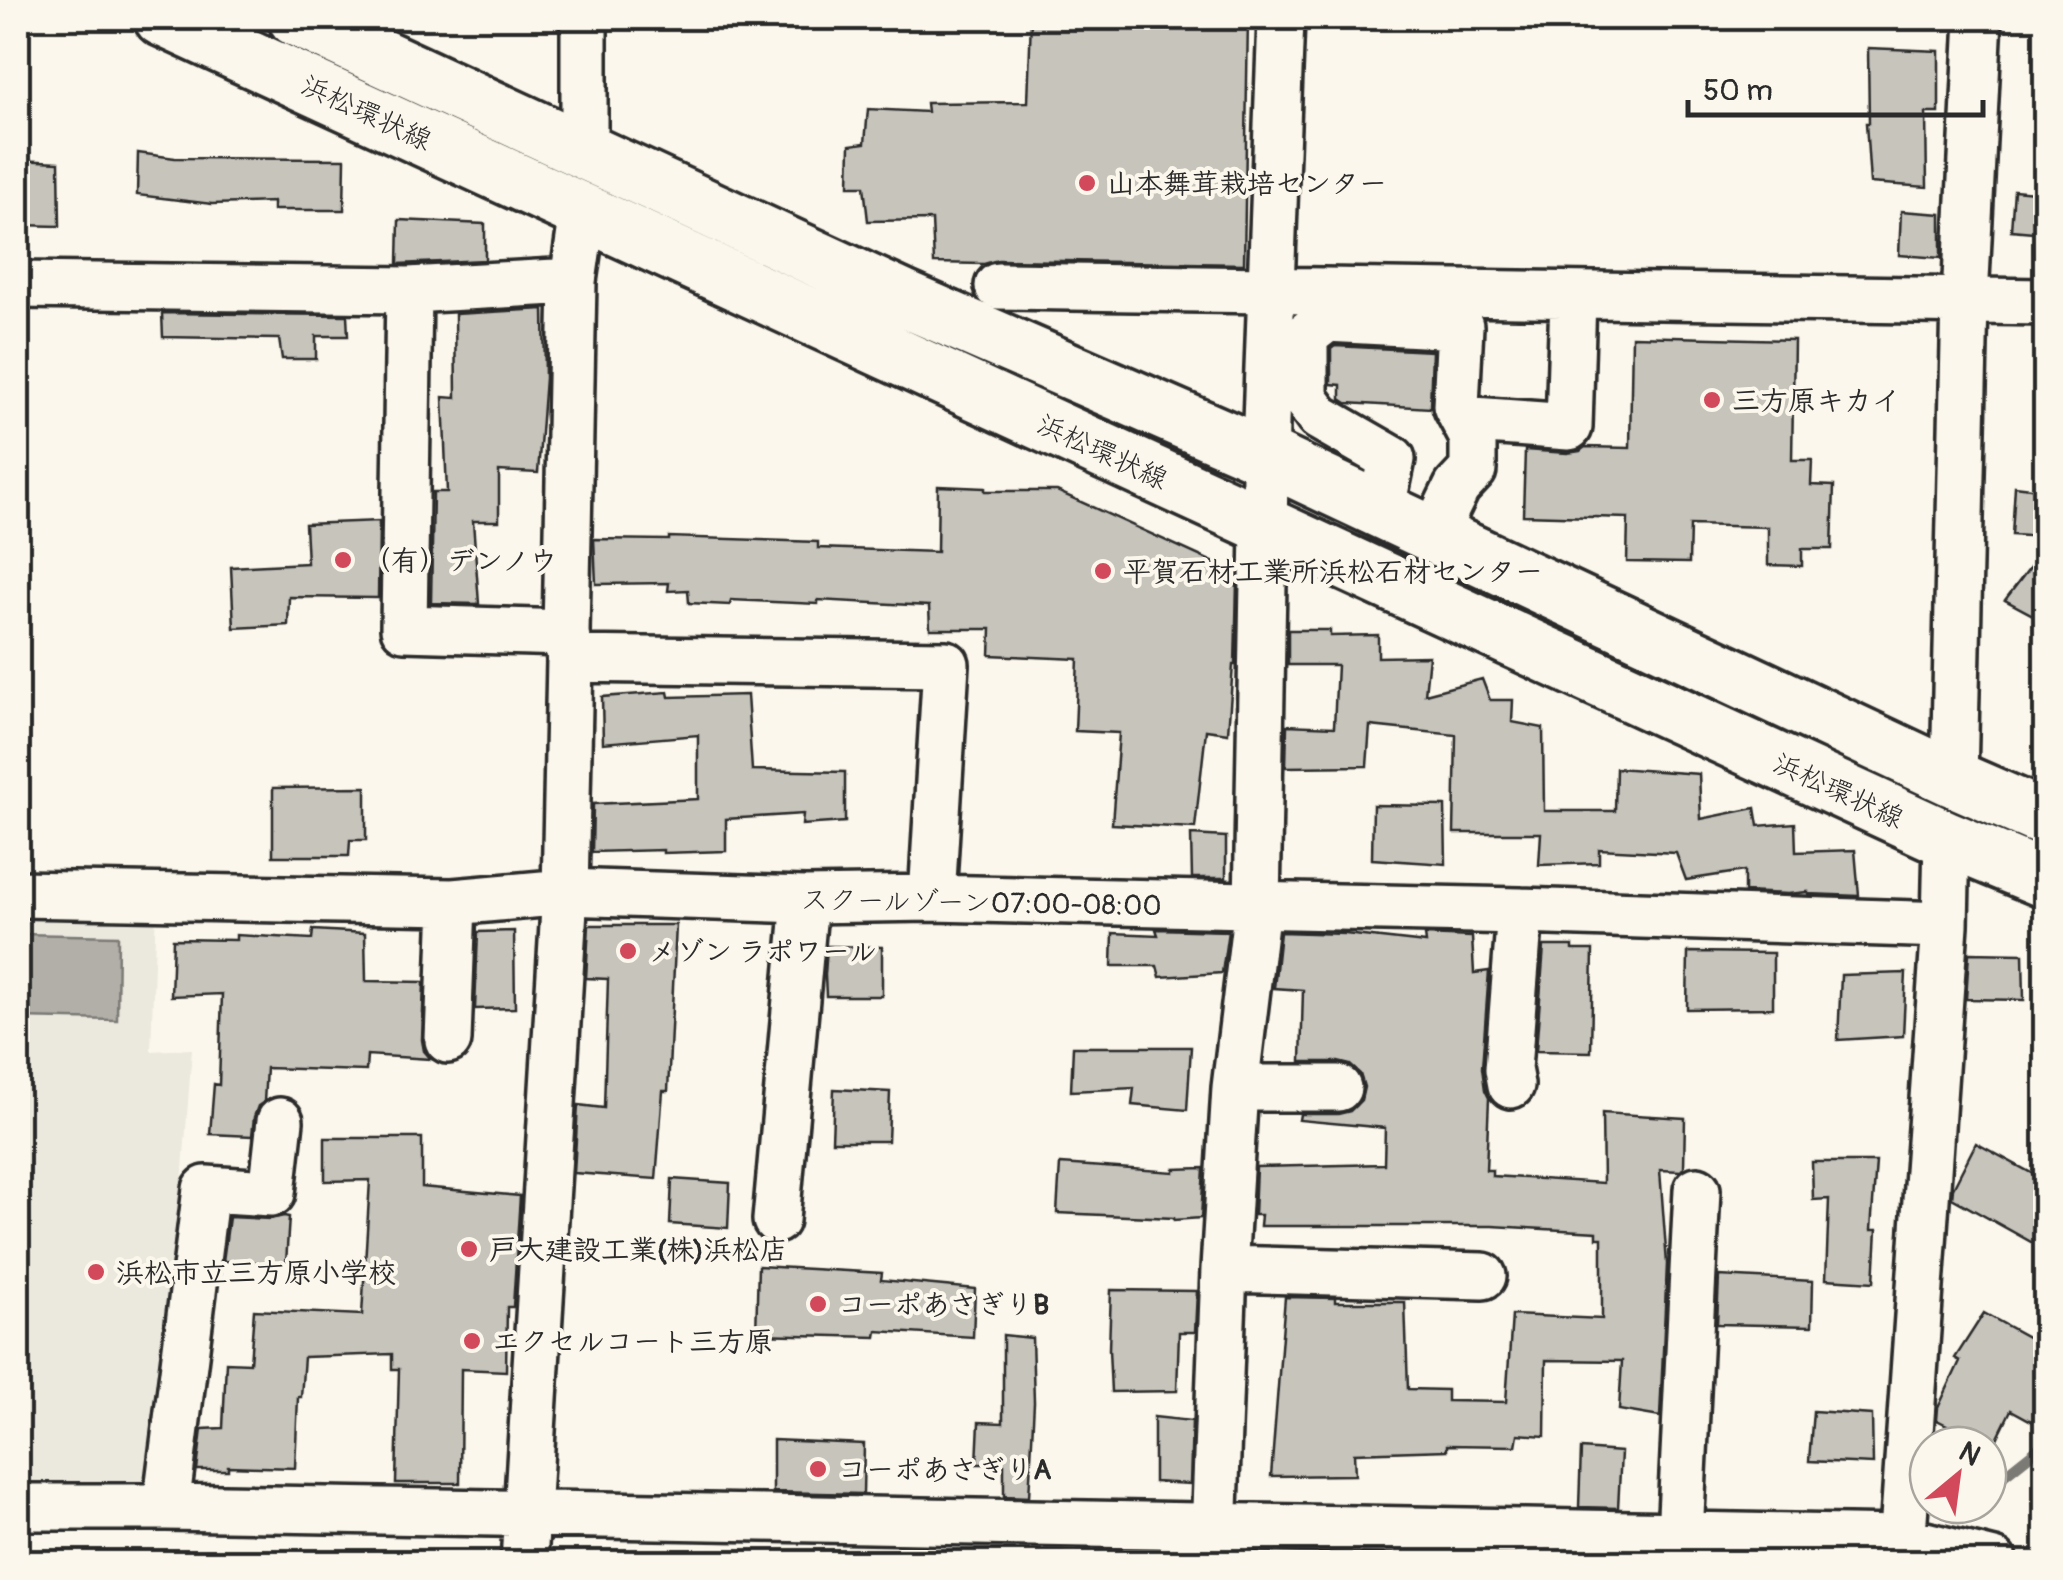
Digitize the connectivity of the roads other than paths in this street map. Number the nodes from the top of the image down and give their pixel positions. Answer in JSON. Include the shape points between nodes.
{"nodes":[{"id":1,"x":162,"y":18,"type":"edge"},
{"id":2,"x":296,"y":18,"type":"edge"},
{"id":3,"x":584,"y":18,"type":"edge"},
{"id":4,"x":1281,"y":18,"type":"edge"},
{"id":5,"x":1980,"y":18,"type":"edge"},
{"id":6,"x":584,"y":152,"type":"junction"},
{"id":7,"x":583,"y":211,"type":"junction"},
{"id":8,"x":573,"y":282,"type":"junction"},
{"id":9,"x":18,"y":285,"type":"edge"},
{"id":10,"x":998,"y":286,"type":"dead end"},
{"id":11,"x":409,"y":290,"type":"junction"},
{"id":12,"x":1270,"y":290,"type":"junction"},
{"id":13,"x":1470,"y":294,"type":"junction"},
{"id":14,"x":1573,"y":297,"type":"junction"},
{"id":15,"x":1965,"y":300,"type":"junction"},
{"id":16,"x":2046,"y":302,"type":"edge"},
{"id":17,"x":1473,"y":429,"type":"junction"},
{"id":18,"x":1266,"y":456,"type":"junction"},
{"id":19,"x":1382,"y":512,"type":"junction"},
{"id":20,"x":1266,"y":526,"type":"junction"},
{"id":21,"x":1433,"y":536,"type":"junction"},
{"id":22,"x":568,"y":646,"type":"junction"},
{"id":23,"x":1954,"y":779,"type":"junction"},
{"id":24,"x":2046,"y":820,"type":"edge"},
{"id":25,"x":1947,"y":839,"type":"junction"},
{"id":26,"x":2046,"y":880,"type":"edge"},
{"id":27,"x":566,"y":892,"type":"junction"},
{"id":28,"x":18,"y":894,"type":"edge"},
{"id":29,"x":932,"y":898,"type":"junction"},
{"id":30,"x":805,"y":900,"type":"junction"},
{"id":31,"x":453,"y":902,"type":"junction"},
{"id":32,"x":1257,"y":906,"type":"junction"},
{"id":33,"x":1520,"y":911,"type":"junction"},
{"id":34,"x":1944,"y":925,"type":"junction"},
{"id":35,"x":448,"y":1040,"type":"dead end"},
{"id":36,"x":1511,"y":1085,"type":"dead end"},
{"id":37,"x":1235,"y":1088,"type":"junction"},
{"id":38,"x":1338,"y":1088,"type":"dead end"},
{"id":39,"x":280,"y":1121,"type":"dead end"},
{"id":40,"x":1698,"y":1190,"type":"dead end"},
{"id":41,"x":776,"y":1220,"type":"dead end"},
{"id":42,"x":1224,"y":1269,"type":"junction"},
{"id":43,"x":1482,"y":1276,"type":"dead end"},
{"id":44,"x":166,"y":1507,"type":"junction"},
{"id":45,"x":18,"y":1508,"type":"edge"},
{"id":46,"x":526,"y":1515,"type":"junction"},
{"id":47,"x":1680,"y":1535,"type":"junction"},
{"id":48,"x":1213,"y":1544,"type":"edge"},
{"id":49,"x":1901,"y":1551,"type":"edge"},
{"id":50,"x":524,"y":1562,"type":"edge"},
{"id":51,"x":1994,"y":1562,"type":"edge"}],
"edges":[{"from":1,"to":7,"type":"highway","name":"浜松環状線"},
{"from":2,"to":6,"type":"highway","name":"浜松環状線"},
{"from":3,"to":6,"type":"street"},
{"from":4,"to":12,"type":"street"},
{"from":5,"to":15,"type":"street"},
{"from":6,"to":18,"type":"highway","name":"浜松環状線"},
{"from":7,"to":8,"type":"street"},
{"from":7,"to":20,"type":"highway","name":"浜松環状線"},
{"from":8,"to":11,"type":"street"},
{"from":8,"to":22,"type":"street"},
{"from":9,"to":11,"type":"street"},
{"from":10,"to":12,"type":"street"},
{"from":11,"to":22,"type":"street","via":[[404,628]]},
{"from":12,"to":13,"type":"street"},
{"from":12,"to":18,"type":"street"},
{"from":13,"to":14,"type":"street"},
{"from":13,"to":17,"type":"street"},
{"from":14,"to":15,"type":"street"},
{"from":14,"to":17,"type":"street","via":[[1569,427]]},
{"from":15,"to":16,"type":"street"},
{"from":15,"to":23,"type":"street"},
{"from":17,"to":19,"type":"street","via":[[1456,406],[1460,326],[1328,319],[1306,336],[1305,398],[1319,417],[1392,459]]},
{"from":17,"to":21,"type":"street","via":[[1473,470]]},
{"from":18,"to":19,"type":"highway","name":"浜松環状線"},
{"from":18,"to":20,"type":"street"},
{"from":19,"to":21,"type":"highway","name":"浜松環状線"},
{"from":20,"to":25,"type":"highway","name":"浜松環状線"},
{"from":20,"to":32,"type":"street"},
{"from":21,"to":23,"type":"highway","name":"浜松環状線"},
{"from":22,"to":27,"type":"street"},
{"from":22,"to":29,"type":"street","via":[[946,664]]},
{"from":23,"to":24,"type":"highway","name":"浜松環状線"},
{"from":25,"to":26,"type":"highway","name":"浜松環状線"},
{"from":25,"to":34,"type":"street"},
{"from":27,"to":30,"type":"street","name":"スクールゾーン07:00-08:00"},
{"from":27,"to":31,"type":"street","name":"スクールゾーン07:00-08:00"},
{"from":27,"to":46,"type":"street"},
{"from":28,"to":31,"type":"street","name":"スクールゾーン07:00-08:00"},
{"from":29,"to":30,"type":"street","name":"スクールゾーン07:00-08:00"},
{"from":29,"to":32,"type":"street","name":"スクールゾーン07:00-08:00"},
{"from":30,"to":41,"type":"street"},
{"from":31,"to":35,"type":"street"},
{"from":32,"to":33,"type":"street","name":"スクールゾーン07:00-08:00"},
{"from":32,"to":37,"type":"street"},
{"from":33,"to":34,"type":"street","name":"スクールゾーン07:00-08:00"},
{"from":33,"to":36,"type":"street"},
{"from":34,"to":49,"type":"street"},
{"from":37,"to":38,"type":"street"},
{"from":37,"to":42,"type":"street"},
{"from":39,"to":44,"type":"street","via":[[272,1193],[206,1189]]},
{"from":40,"to":47,"type":"street"},
{"from":42,"to":43,"type":"street"},
{"from":42,"to":48,"type":"street"},
{"from":44,"to":45,"type":"street"},
{"from":44,"to":46,"type":"street"},
{"from":46,"to":48,"type":"street"},
{"from":46,"to":50,"type":"street"},
{"from":47,"to":48,"type":"street"},
{"from":47,"to":49,"type":"street"},
{"from":49,"to":51,"type":"street"}]}
